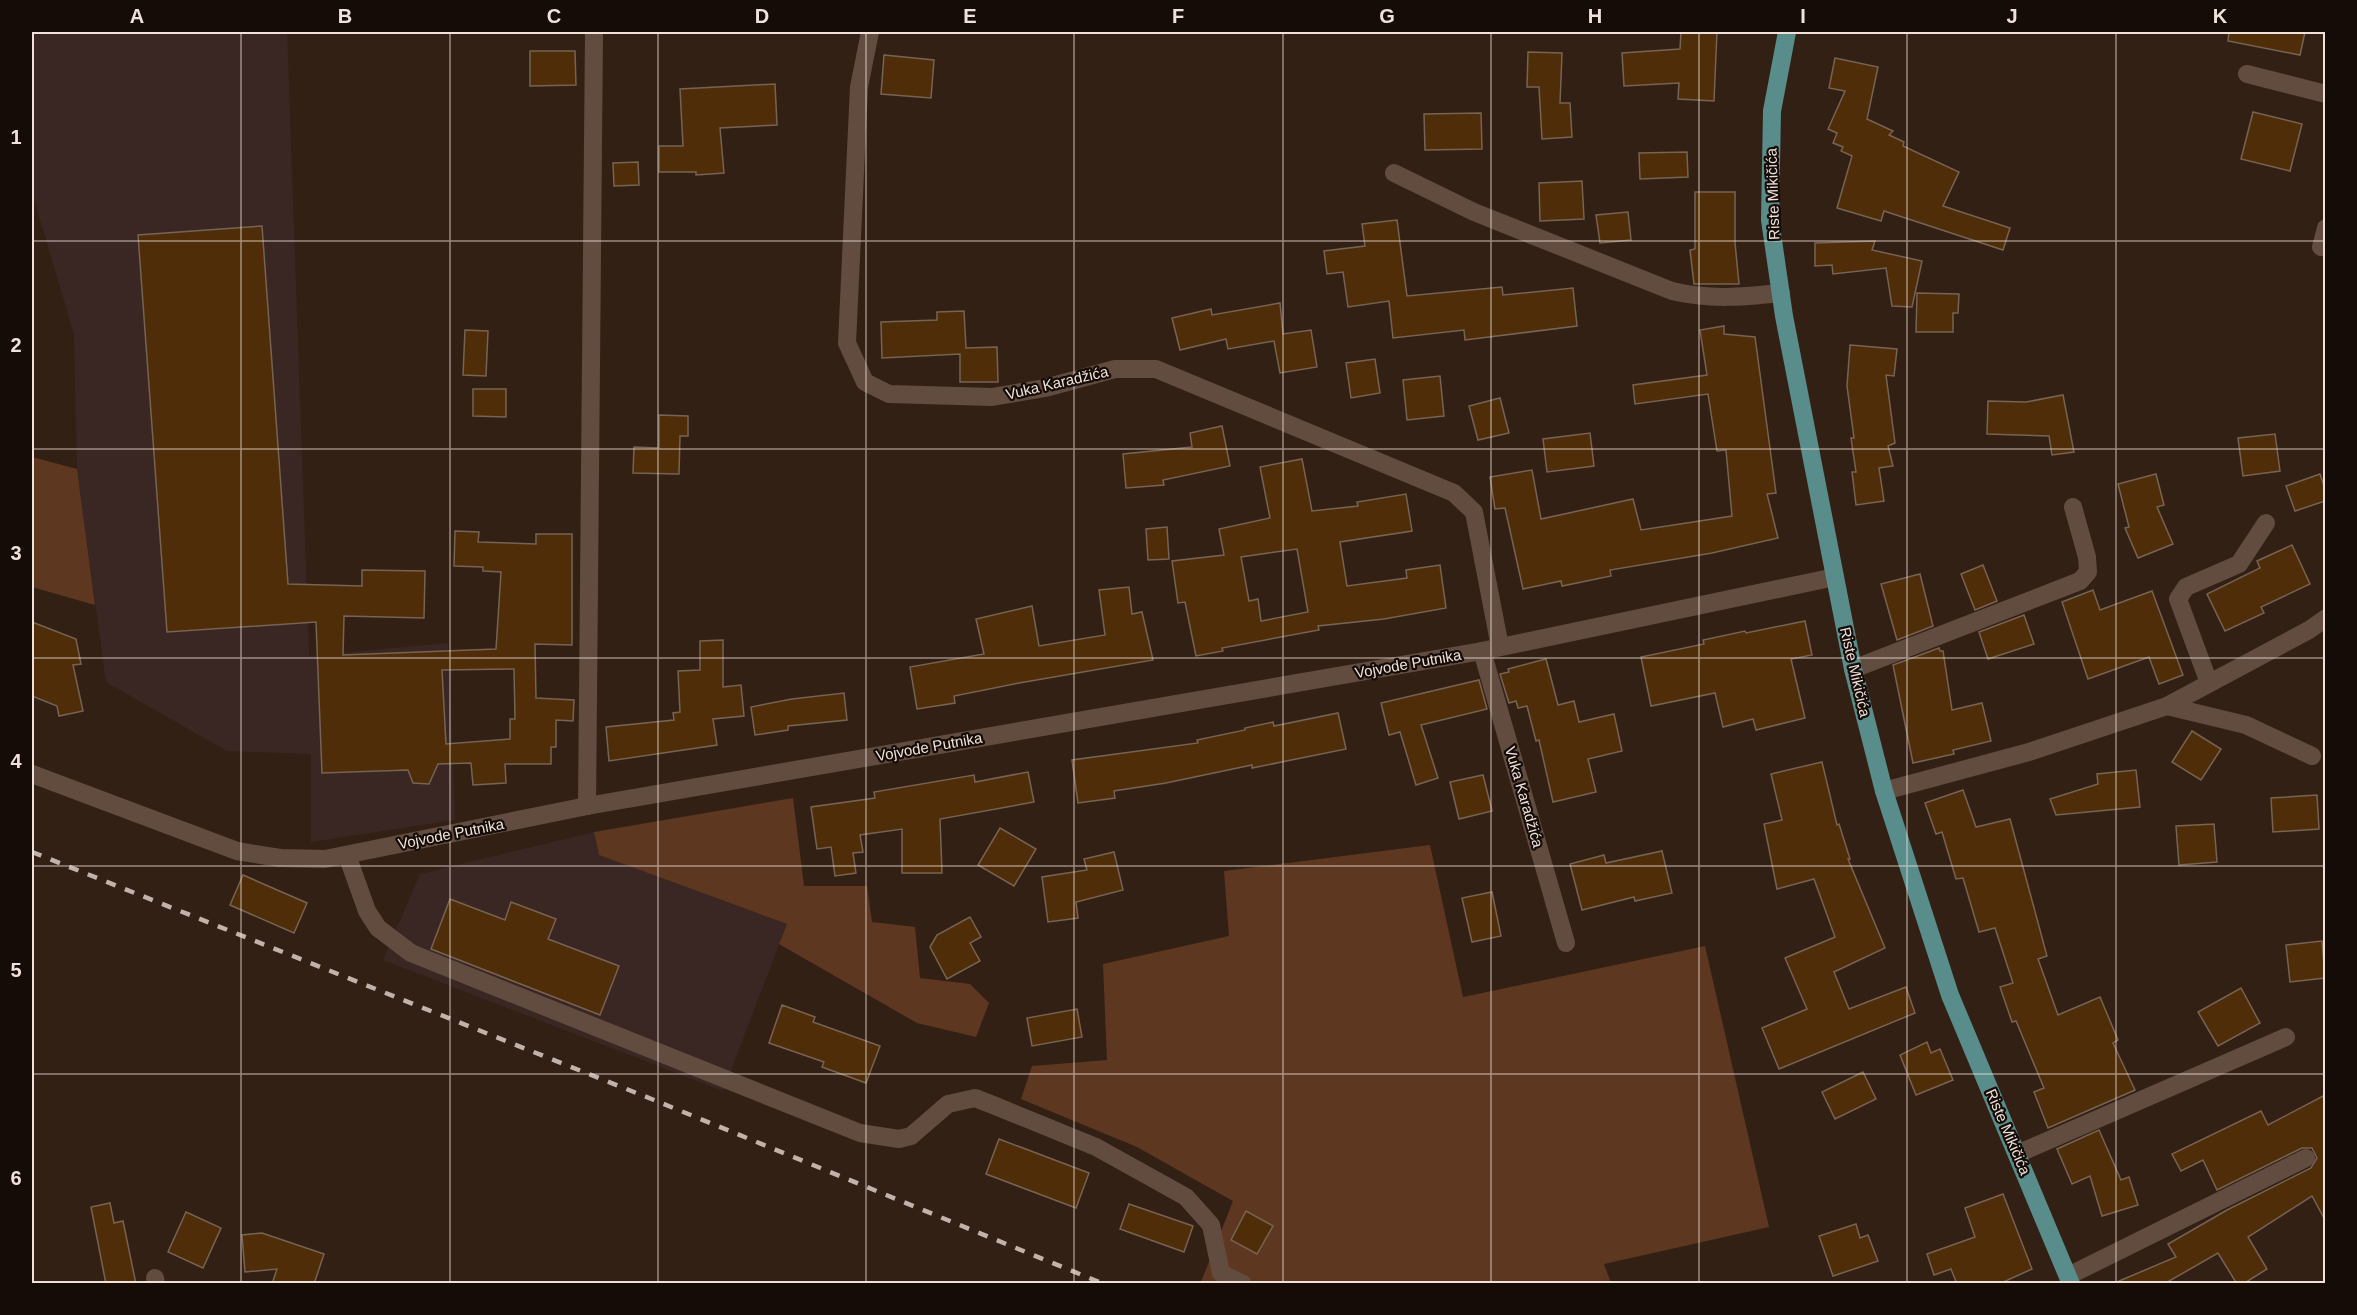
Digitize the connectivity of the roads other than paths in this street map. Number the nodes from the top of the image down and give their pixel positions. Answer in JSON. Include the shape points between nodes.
{"nodes":[{"id":1,"x":594,"y":32,"type":"edge"},
{"id":2,"x":870,"y":32,"type":"edge"},
{"id":3,"x":1787,"y":32,"type":"edge"},
{"id":4,"x":2247,"y":75,"type":"dead end"},
{"id":5,"x":2325,"y":94,"type":"edge"},
{"id":6,"x":1394,"y":173,"type":"dead end"},
{"id":7,"x":2325,"y":228,"type":"edge"},
{"id":8,"x":2321,"y":247,"type":"dead end"},
{"id":9,"x":1781,"y":293,"type":"junction"},
{"id":10,"x":2073,"y":507,"type":"dead end"},
{"id":11,"x":2266,"y":523,"type":"dead end"},
{"id":12,"x":1835,"y":577,"type":"junction"},
{"id":13,"x":2325,"y":618,"type":"edge"},
{"id":14,"x":1500,"y":647,"type":"junction"},
{"id":15,"x":1482,"y":651,"type":"junction"},
{"id":16,"x":1853,"y":669,"type":"junction"},
{"id":17,"x":2209,"y":683,"type":"junction"},
{"id":18,"x":2167,"y":706,"type":"junction"},
{"id":19,"x":2312,"y":756,"type":"dead end"},
{"id":20,"x":32,"y":774,"type":"edge"},
{"id":21,"x":1884,"y":791,"type":"junction"},
{"id":22,"x":587,"y":806,"type":"junction"},
{"id":23,"x":347,"y":855,"type":"junction"},
{"id":24,"x":1566,"y":943,"type":"dead end"},
{"id":25,"x":2286,"y":1037,"type":"dead end"},
{"id":26,"x":2017,"y":1154,"type":"junction"},
{"id":27,"x":2306,"y":1158,"type":"dead end"},
{"id":28,"x":2070,"y":1280,"type":"edge"},
{"id":29,"x":1243,"y":1284,"type":"edge"}],
"edges":[{"from":1,"to":22,"type":"street"},
{"from":2,"to":14,"type":"street","name":"Vuka Karadžića","via":[[859,87],[847,343],[865,382],[889,394],[992,398],[1115,369],[1156,369],[1443,488],[1474,512]]},
{"from":3,"to":9,"type":"main road","name":"Riste Mikičića","via":[[1772,111],[1770,220]]},
{"from":4,"to":5,"type":"street"},
{"from":6,"to":9,"type":"street","via":[[1474,212],[1672,291],[1730,298]]},
{"from":7,"to":8,"type":"street"},
{"from":9,"to":12,"type":"main road","name":"Riste Mikičića"},
{"from":10,"to":16,"type":"street","via":[[2087,557],[2088,572],[2080,581]]},
{"from":11,"to":17,"type":"street","via":[[2239,564],[2186,586],[2178,599]]},
{"from":12,"to":14,"type":"street","name":"Vojvode Putnika"},
{"from":12,"to":16,"type":"main road","name":"Riste Mikičića"},
{"from":13,"to":17,"type":"street"},
{"from":14,"to":15,"type":"street","name":"Vojvode Putnika"},
{"from":15,"to":22,"type":"street","name":"Vojvode Putnika"},
{"from":15,"to":24,"type":"street","name":"Vuka Karadžića"},
{"from":16,"to":21,"type":"main road","name":"Riste Mikičića"},
{"from":17,"to":18,"type":"street"},
{"from":18,"to":19,"type":"street","via":[[2246,725]]},
{"from":18,"to":21,"type":"street","via":[[2029,752]]},
{"from":20,"to":23,"type":"street","name":"Vojvode Putnika","via":[[237,851],[280,858],[325,859]]},
{"from":21,"to":26,"type":"main road","name":"Riste Mikičića","via":[[1950,995]]},
{"from":22,"to":23,"type":"street","name":"Vojvode Putnika"},
{"from":23,"to":29,"type":"street","via":[[372,920],[411,953],[860,1133],[899,1139],[911,1136],[948,1104],[975,1098],[993,1105],[1096,1147],[1186,1197],[1211,1226],[1221,1273]]},
{"from":25,"to":26,"type":"street"},
{"from":26,"to":28,"type":"main road","name":"Riste Mikičića"},
{"from":27,"to":28,"type":"street"}]}
